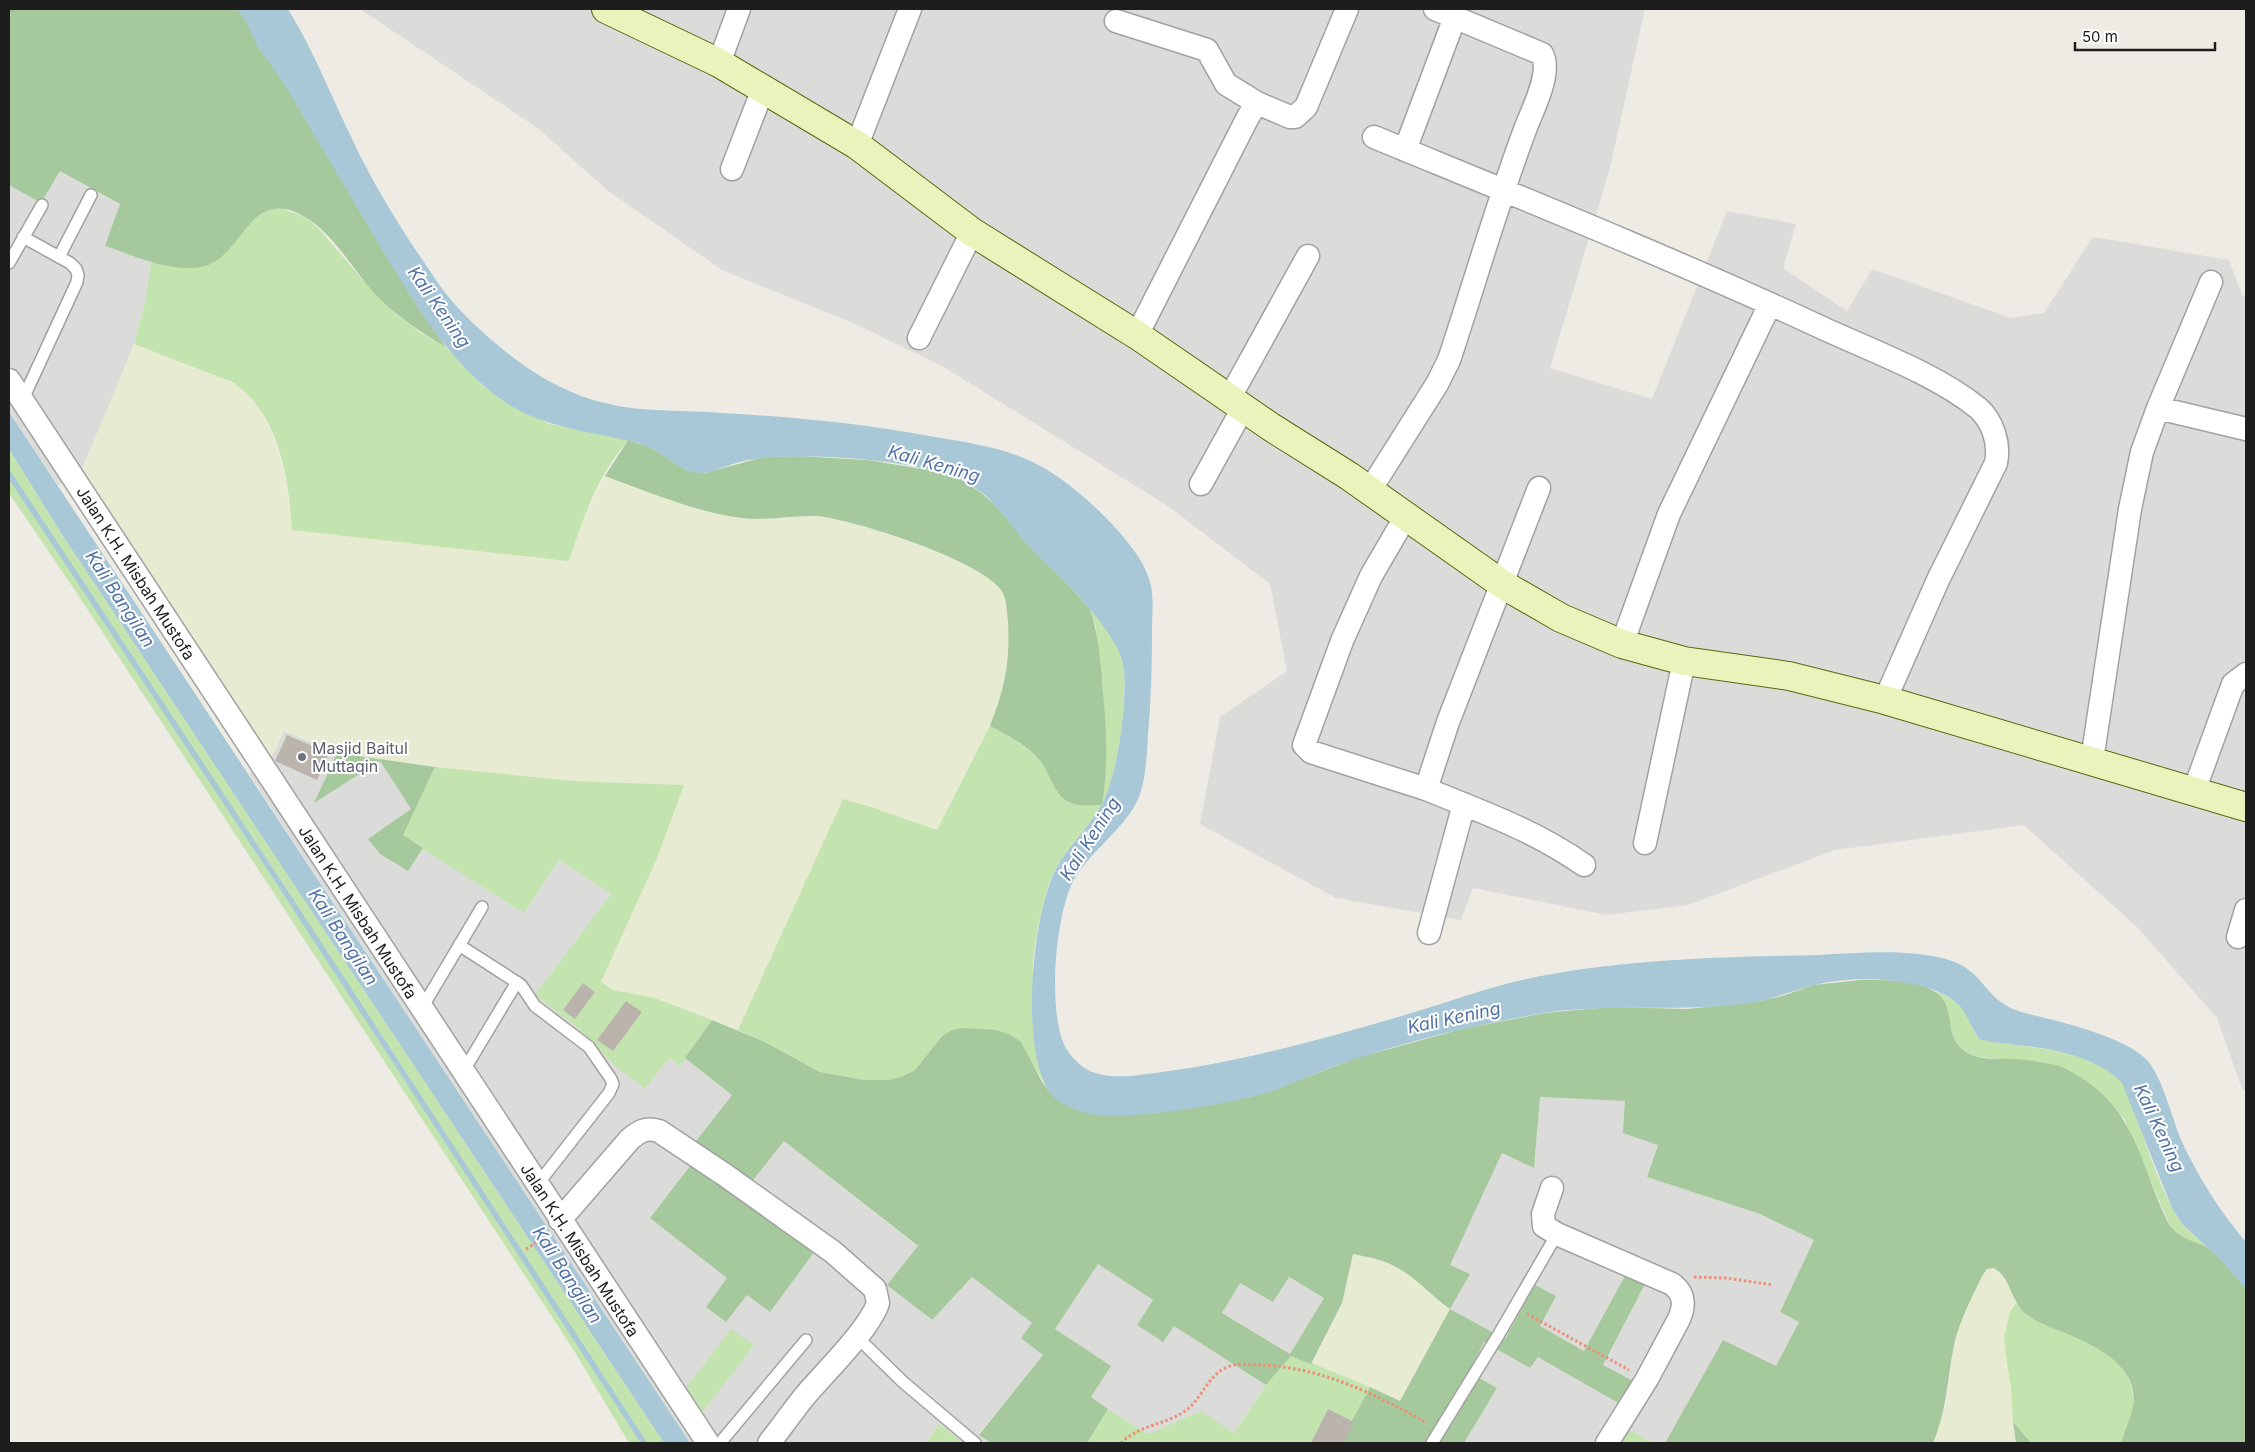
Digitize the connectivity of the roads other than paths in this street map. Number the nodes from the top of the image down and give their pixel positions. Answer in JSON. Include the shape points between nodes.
{"nodes":[{"id":1,"x":606,"y":9,"type":"edge"},
{"id":2,"x":739,"y":9,"type":"edge"},
{"id":3,"x":910,"y":9,"type":"edge"},
{"id":4,"x":1347,"y":9,"type":"edge"},
{"id":5,"x":1445,"y":13,"type":"edge"},
{"id":6,"x":1116,"y":21,"type":"dead end"},
{"id":7,"x":719,"y":64,"type":"junction"},
{"id":8,"x":762,"y":90,"type":"junction"},
{"id":9,"x":1258,"y":103,"type":"junction"},
{"id":10,"x":1374,"y":137,"type":"dead end"},
{"id":11,"x":858,"y":146,"type":"junction"},
{"id":12,"x":1405,"y":150,"type":"junction"},
{"id":13,"x":732,"y":169,"type":"dead end"},
{"id":14,"x":1502,"y":191,"type":"junction"},
{"id":15,"x":91,"y":195,"type":"dead end"},
{"id":16,"x":42,"y":205,"type":"dead end"},
{"id":17,"x":972,"y":232,"type":"junction"},
{"id":18,"x":23,"y":237,"type":"junction"},
{"id":19,"x":59,"y":256,"type":"junction"},
{"id":20,"x":1308,"y":256,"type":"dead end"},
{"id":21,"x":9,"y":262,"type":"edge"},
{"id":22,"x":2211,"y":282,"type":"dead end"},
{"id":23,"x":1770,"y":304,"type":"junction"},
{"id":24,"x":1137,"y":335,"type":"junction"},
{"id":25,"x":919,"y":338,"type":"dead end"},
{"id":26,"x":9,"y":380,"type":"edge"},
{"id":27,"x":23,"y":399,"type":"junction"},
{"id":28,"x":1236,"y":404,"type":"junction"},
{"id":29,"x":2158,"y":408,"type":"junction"},
{"id":30,"x":2246,"y":430,"type":"edge"},
{"id":31,"x":1201,"y":484,"type":"dead end"},
{"id":32,"x":1539,"y":488,"type":"dead end"},
{"id":33,"x":1370,"y":490,"type":"junction"},
{"id":34,"x":1406,"y":516,"type":"junction"},
{"id":35,"x":1502,"y":584,"type":"junction"},
{"id":36,"x":1622,"y":644,"type":"junction"},
{"id":37,"x":1684,"y":661,"type":"junction"},
{"id":38,"x":2246,"y":674,"type":"edge"},
{"id":39,"x":1885,"y":700,"type":"junction"},
{"id":40,"x":2092,"y":760,"type":"junction"},
{"id":41,"x":1426,"y":789,"type":"junction"},
{"id":42,"x":2194,"y":791,"type":"junction"},
{"id":43,"x":1464,"y":804,"type":"junction"},
{"id":44,"x":2246,"y":807,"type":"edge"},
{"id":45,"x":1645,"y":843,"type":"dead end"},
{"id":46,"x":1584,"y":865,"type":"dead end"},
{"id":47,"x":482,"y":907,"type":"dead end"},
{"id":48,"x":2246,"y":910,"type":"edge"},
{"id":49,"x":1429,"y":933,"type":"dead end"},
{"id":50,"x":2238,"y":937,"type":"dead end"},
{"id":51,"x":459,"y":945,"type":"junction"},
{"id":52,"x":517,"y":982,"type":"junction"},
{"id":53,"x":422,"y":1008,"type":"junction"},
{"id":54,"x":463,"y":1072,"type":"junction"},
{"id":55,"x":537,"y":1185,"type":"junction"},
{"id":56,"x":1552,"y":1188,"type":"dead end"},
{"id":57,"x":555,"y":1227,"type":"junction"},
{"id":58,"x":1557,"y":1234,"type":"junction"},
{"id":59,"x":856,"y":1336,"type":"junction"},
{"id":60,"x":806,"y":1340,"type":"dead end"},
{"id":61,"x":708,"y":1443,"type":"edge"},
{"id":62,"x":720,"y":1443,"type":"edge"},
{"id":63,"x":769,"y":1443,"type":"edge"},
{"id":64,"x":975,"y":1443,"type":"edge"},
{"id":65,"x":1432,"y":1443,"type":"edge"},
{"id":66,"x":1608,"y":1443,"type":"edge"}],
"edges":[{"from":1,"to":7,"type":"main road"},
{"from":2,"to":7,"type":"street"},
{"from":3,"to":11,"type":"street"},
{"from":4,"to":9,"type":"street","via":[[1301,113],[1290,117]]},
{"from":5,"to":12,"type":"street"},
{"from":5,"to":14,"type":"street","via":[[1542,54],[1545,59],[1541,87]]},
{"from":6,"to":9,"type":"street","via":[[1207,50],[1226,84]]},
{"from":7,"to":8,"type":"main road"},
{"from":8,"to":11,"type":"main road"},
{"from":8,"to":13,"type":"street"},
{"from":9,"to":24,"type":"street"},
{"from":10,"to":12,"type":"street"},
{"from":11,"to":17,"type":"main road"},
{"from":12,"to":14,"type":"street"},
{"from":14,"to":23,"type":"street"},
{"from":14,"to":33,"type":"street","via":[[1450,360]]},
{"from":15,"to":19,"type":"lane"},
{"from":16,"to":18,"type":"lane"},
{"from":17,"to":24,"type":"main road"},
{"from":17,"to":25,"type":"street"},
{"from":18,"to":19,"type":"lane"},
{"from":18,"to":21,"type":"lane"},
{"from":19,"to":27,"type":"lane","via":[[76,269],[77,282]]},
{"from":20,"to":28,"type":"street"},
{"from":22,"to":29,"type":"street"},
{"from":23,"to":36,"type":"street","via":[[1669,514]]},
{"from":23,"to":39,"type":"street","via":[[1944,384],[1979,409],[1989,421],[1996,439],[1996,463],[1938,580]]},
{"from":24,"to":28,"type":"main road"},
{"from":26,"to":27,"type":"street","name":"Jalan K.H. Misbah Mustofa"},
{"from":27,"to":53,"type":"street","name":"Jalan K.H. Misbah Mustofa"},
{"from":28,"to":31,"type":"street"},
{"from":28,"to":33,"type":"main road"},
{"from":29,"to":30,"type":"street"},
{"from":29,"to":40,"type":"street","via":[[2142,452],[2130,509]]},
{"from":32,"to":35,"type":"street"},
{"from":33,"to":34,"type":"main road"},
{"from":34,"to":35,"type":"main road"},
{"from":34,"to":41,"type":"street","via":[[1371,576],[1342,641],[1304,745],[1311,752]]},
{"from":35,"to":36,"type":"main road","via":[[1561,618]]},
{"from":35,"to":41,"type":"street","via":[[1448,722]]},
{"from":36,"to":37,"type":"main road"},
{"from":37,"to":39,"type":"main road","via":[[1789,676]]},
{"from":37,"to":45,"type":"street"},
{"from":38,"to":42,"type":"street","via":[[2233,684]]},
{"from":39,"to":40,"type":"main road"},
{"from":40,"to":42,"type":"main road"},
{"from":41,"to":43,"type":"street"},
{"from":42,"to":44,"type":"main road"},
{"from":43,"to":46,"type":"street","via":[[1520,826]]},
{"from":43,"to":49,"type":"street"},
{"from":47,"to":51,"type":"lane"},
{"from":48,"to":50,"type":"street"},
{"from":51,"to":52,"type":"lane"},
{"from":51,"to":53,"type":"lane"},
{"from":52,"to":54,"type":"lane"},
{"from":52,"to":55,"type":"lane","via":[[535,1006],[589,1047],[613,1084]]},
{"from":53,"to":54,"type":"street","name":"Jalan K.H. Misbah Mustofa"},
{"from":54,"to":55,"type":"street","name":"Jalan K.H. Misbah Mustofa"},
{"from":55,"to":57,"type":"street","name":"Jalan K.H. Misbah Mustofa"},
{"from":56,"to":58,"type":"street","via":[[1542,1220],[1544,1226]]},
{"from":57,"to":59,"type":"street","via":[[630,1139],[644,1129],[651,1129],[726,1175],[825,1246],[875,1289],[876,1309]]},
{"from":57,"to":61,"type":"street","name":"Jalan K.H. Misbah Mustofa"},
{"from":58,"to":65,"type":"lane"},
{"from":58,"to":66,"type":"street","via":[[1672,1284],[1683,1296],[1683,1310],[1647,1379]]},
{"from":59,"to":63,"type":"street"},
{"from":59,"to":64,"type":"lane","via":[[903,1382]]},
{"from":60,"to":62,"type":"lane"}]}
